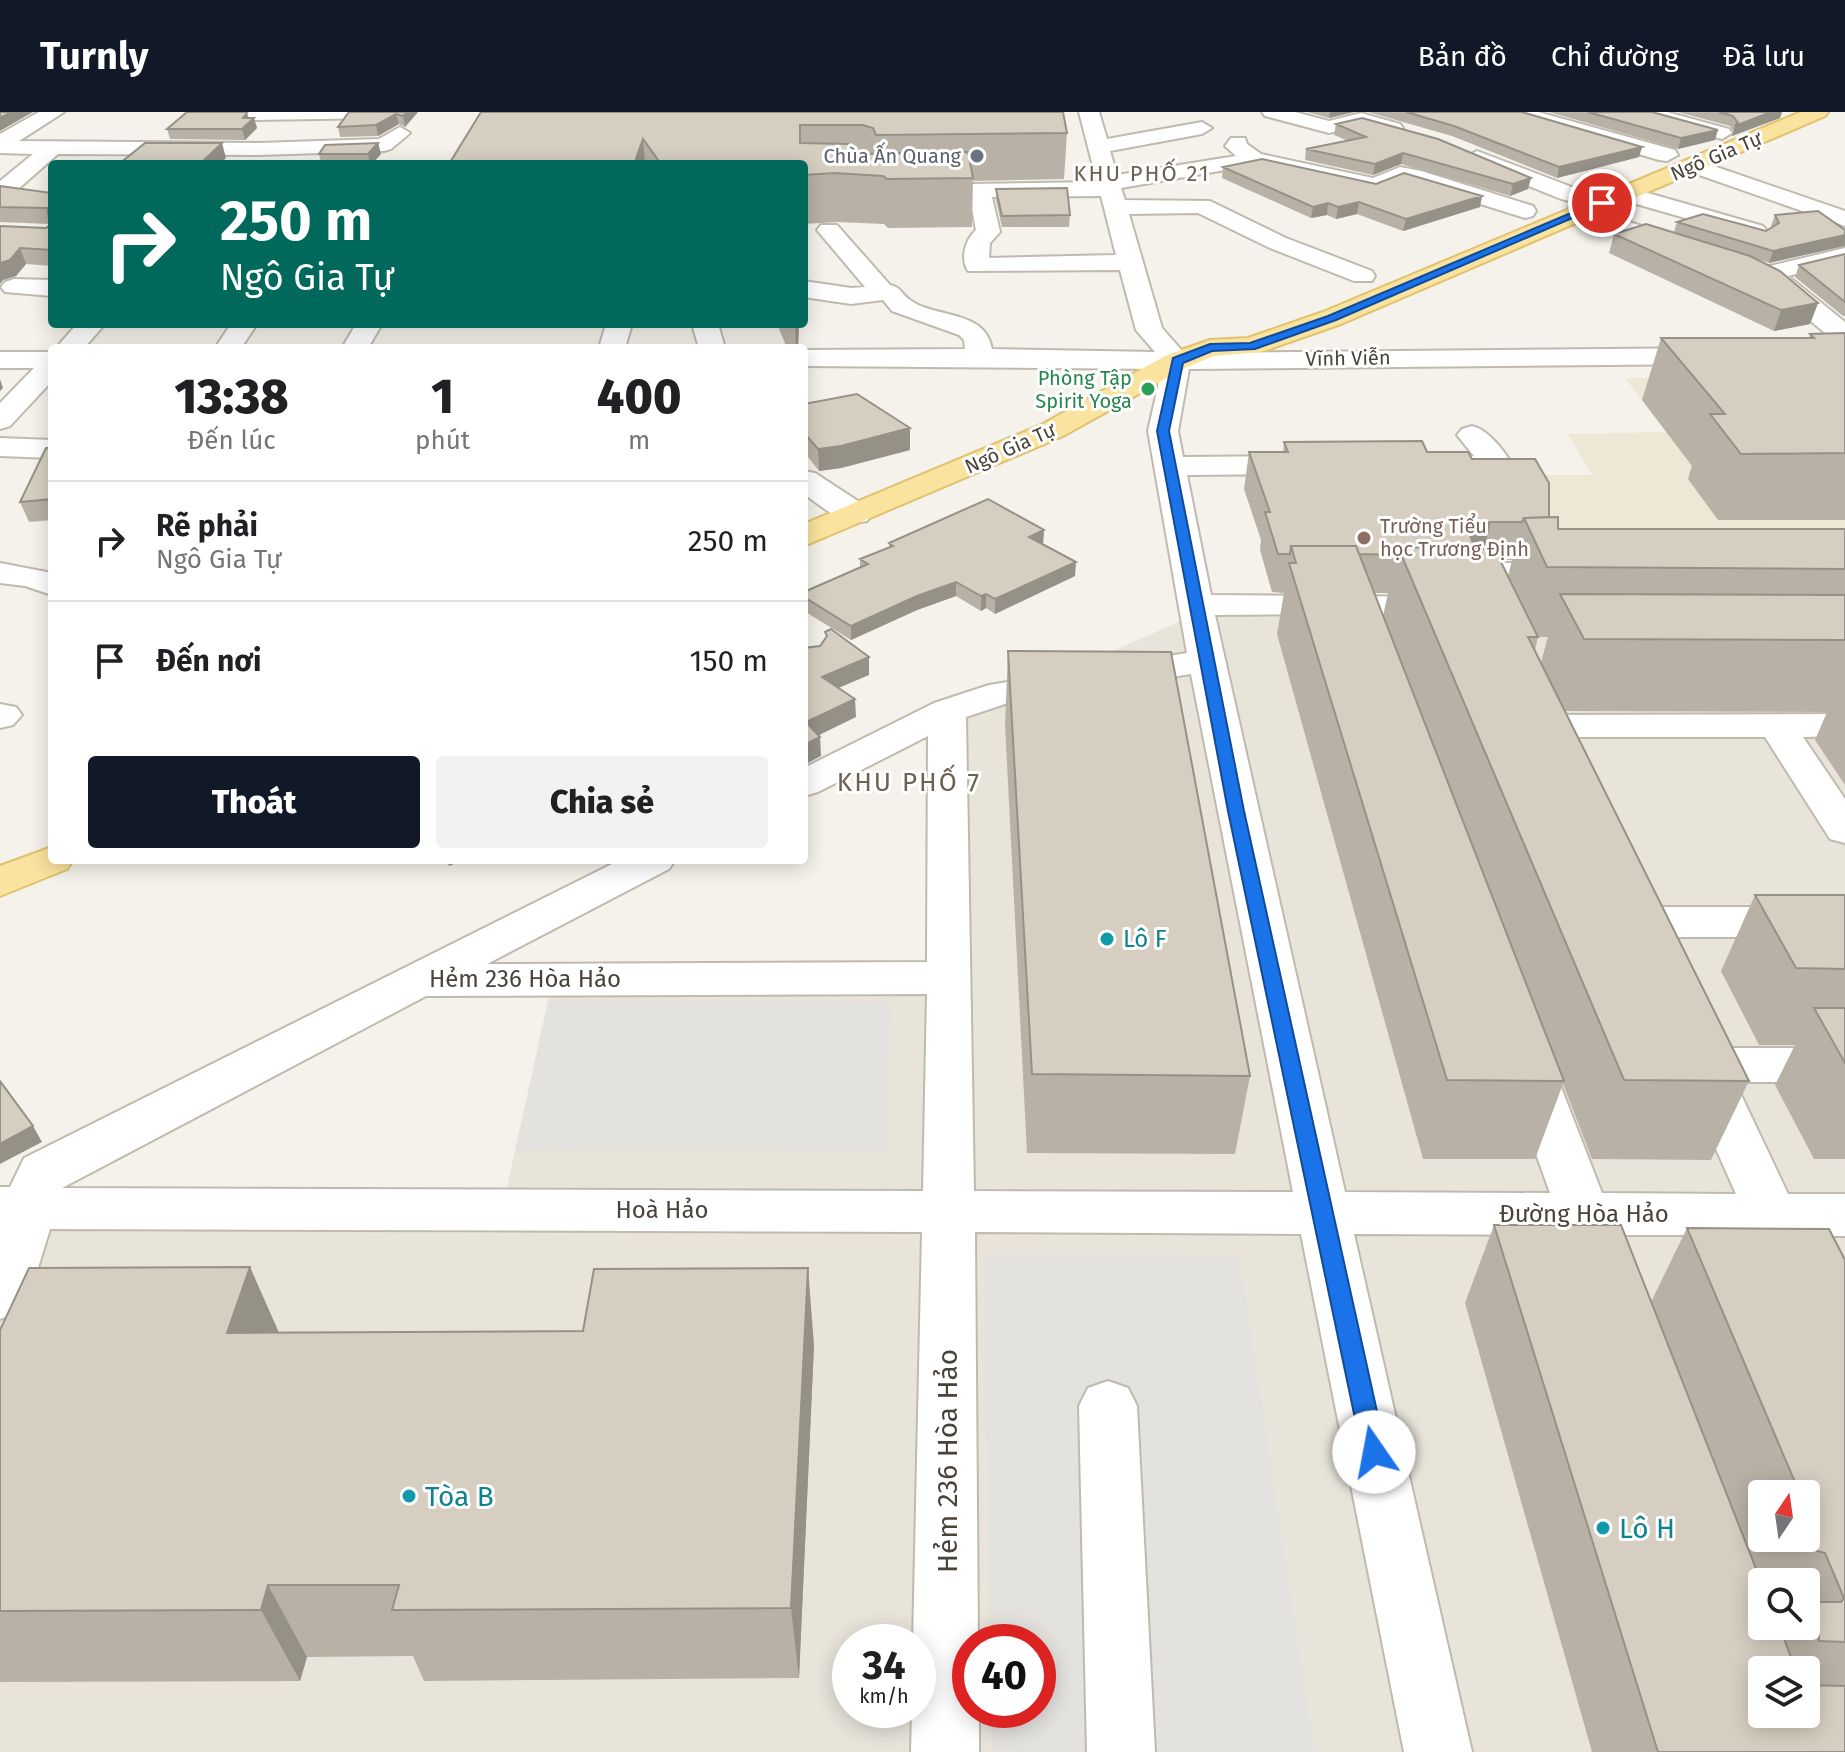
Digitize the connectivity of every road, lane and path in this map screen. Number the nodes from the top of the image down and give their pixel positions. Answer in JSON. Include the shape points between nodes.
{"nodes":[{"id":1,"x":54,"y":112,"type":"edge"},
{"id":2,"x":384,"y":112,"type":"edge"},
{"id":3,"x":1089,"y":112,"type":"edge"},
{"id":4,"x":1272,"y":112,"type":"edge"},
{"id":5,"x":1516,"y":112,"type":"edge"},
{"id":6,"x":1575,"y":112,"type":"edge"},
{"id":7,"x":1644,"y":112,"type":"edge"},
{"id":8,"x":1774,"y":112,"type":"edge"},
{"id":9,"x":1818,"y":112,"type":"edge"},
{"id":10,"x":294,"y":113,"type":"edge"},
{"id":11,"x":249,"y":114,"type":"edge"},
{"id":12,"x":1368,"y":115,"type":"edge"},
{"id":13,"x":1294,"y":119,"type":"junction"},
{"id":14,"x":1553,"y":123,"type":"junction"},
{"id":15,"x":75,"y":125,"type":"dead end"},
{"id":16,"x":1202,"y":128,"type":"dead end"},
{"id":17,"x":22,"y":130,"type":"junction"},
{"id":18,"x":400,"y":133,"type":"dead end"},
{"id":19,"x":1722,"y":133,"type":"junction"},
{"id":20,"x":0,"y":145,"type":"edge"},
{"id":21,"x":140,"y":145,"type":"edge"},
{"id":22,"x":53,"y":147,"type":"junction"},
{"id":23,"x":1098,"y":147,"type":"junction"},
{"id":24,"x":259,"y":150,"type":"edge"},
{"id":25,"x":1393,"y":152,"type":"edge"},
{"id":26,"x":1667,"y":155,"type":"junction"},
{"id":27,"x":1419,"y":156,"type":"junction"},
{"id":28,"x":1254,"y":159,"type":"junction"},
{"id":29,"x":1693,"y":165,"type":"junction"},
{"id":30,"x":48,"y":182,"type":"edge"},
{"id":31,"x":4,"y":186,"type":"edge"},
{"id":32,"x":893,"y":192,"type":"edge"},
{"id":33,"x":980,"y":192,"type":"junction"},
{"id":34,"x":1111,"y":193,"type":"junction"},
{"id":35,"x":1627,"y":194,"type":"junction"},
{"id":36,"x":1573,"y":204,"type":"junction"},
{"id":37,"x":1525,"y":211,"type":"junction"},
{"id":38,"x":1845,"y":219,"type":"edge"},
{"id":39,"x":1496,"y":223,"type":"dead end"},
{"id":40,"x":860,"y":229,"type":"edge"},
{"id":41,"x":816,"y":230,"type":"edge"},
{"id":42,"x":1761,"y":233,"type":"edge"},
{"id":43,"x":1710,"y":254,"type":"edge"},
{"id":44,"x":1845,"y":255,"type":"edge"},
{"id":45,"x":1129,"y":262,"type":"junction"},
{"id":46,"x":1739,"y":263,"type":"edge"},
{"id":47,"x":1370,"y":273,"type":"joint"},
{"id":48,"x":1768,"y":275,"type":"junction"},
{"id":49,"x":14,"y":287,"type":"dead end"},
{"id":50,"x":1335,"y":287,"type":"dead end"},
{"id":51,"x":48,"y":288,"type":"edge"},
{"id":52,"x":808,"y":290,"type":"edge"},
{"id":53,"x":889,"y":292,"type":"junction"},
{"id":54,"x":1344,"y":313,"type":"junction"},
{"id":55,"x":1248,"y":322,"type":"dead end"},
{"id":56,"x":88,"y":328,"type":"edge"},
{"id":57,"x":73,"y":344,"type":"edge"},
{"id":58,"x":1840,"y":350,"type":"edge"},
{"id":59,"x":1194,"y":354,"type":"junction"},
{"id":60,"x":1741,"y":356,"type":"edge"},
{"id":61,"x":980,"y":357,"type":"junction"},
{"id":62,"x":1410,"y":357,"type":"junction"},
{"id":63,"x":808,"y":358,"type":"edge"},
{"id":64,"x":0,"y":360,"type":"edge"},
{"id":65,"x":48,"y":363,"type":"edge"},
{"id":66,"x":48,"y":367,"type":"edge"},
{"id":67,"x":0,"y":420,"type":"edge"},
{"id":68,"x":1472,"y":435,"type":"dead end"},
{"id":69,"x":0,"y":447,"type":"edge"},
{"id":70,"x":48,"y":449,"type":"edge"},
{"id":71,"x":1342,"y":465,"type":"edge"},
{"id":72,"x":1420,"y":465,"type":"edge"},
{"id":73,"x":1171,"y":466,"type":"junction"},
{"id":74,"x":808,"y":483,"type":"edge"},
{"id":75,"x":856,"y":514,"type":"junction"},
{"id":76,"x":808,"y":534,"type":"edge"},
{"id":77,"x":0,"y":573,"type":"edge"},
{"id":78,"x":1608,"y":573,"type":"edge"},
{"id":79,"x":48,"y":583,"type":"edge"},
{"id":80,"x":1196,"y":605,"type":"junction"},
{"id":81,"x":1492,"y":608,"type":"junction"},
{"id":82,"x":1206,"y":661,"type":"junction"},
{"id":83,"x":1529,"y":688,"type":"junction"},
{"id":84,"x":947,"y":711,"type":"junction"},
{"id":85,"x":1776,"y":725,"type":"junction"},
{"id":86,"x":1845,"y":725,"type":"edge"},
{"id":87,"x":1566,"y":768,"type":"edge"},
{"id":88,"x":808,"y":782,"type":"edge"},
{"id":89,"x":1844,"y":827,"type":"edge"},
{"id":90,"x":48,"y":862,"type":"edge"},
{"id":91,"x":646,"y":864,"type":"edge"},
{"id":92,"x":1617,"y":880,"type":"edge"},
{"id":93,"x":0,"y":882,"type":"edge"},
{"id":94,"x":1636,"y":922,"type":"junction"},
{"id":95,"x":1845,"y":922,"type":"edge"},
{"id":96,"x":1656,"y":965,"type":"edge"},
{"id":97,"x":950,"y":978,"type":"junction"},
{"id":98,"x":416,"y":980,"type":"junction"},
{"id":99,"x":1512,"y":1021,"type":"edge"},
{"id":100,"x":1683,"y":1022,"type":"edge"},
{"id":101,"x":1703,"y":1065,"type":"junction"},
{"id":102,"x":1845,"y":1065,"type":"edge"},
{"id":103,"x":14,"y":1208,"type":"edge"},
{"id":104,"x":949,"y":1211,"type":"junction"},
{"id":105,"x":1323,"y":1213,"type":"junction"},
{"id":106,"x":1584,"y":1214,"type":"junction"},
{"id":107,"x":1771,"y":1215,"type":"junction"},
{"id":108,"x":1845,"y":1215,"type":"edge"},
{"id":109,"x":1798,"y":1273,"type":"edge"},
{"id":110,"x":1606,"y":1274,"type":"edge"},
{"id":111,"x":0,"y":1296,"type":"edge"},
{"id":112,"x":1108,"y":1406,"type":"dead end"},
{"id":113,"x":945,"y":1752,"type":"edge"},
{"id":114,"x":1121,"y":1752,"type":"edge"},
{"id":115,"x":1438,"y":1752,"type":"edge"}],
"edges":[{"from":1,"to":17,"type":"street"},
{"from":2,"to":10,"type":"street"},
{"from":3,"to":23,"type":"street"},
{"from":4,"to":13,"type":"street"},
{"from":5,"to":14,"type":"street"},
{"from":6,"to":14,"type":"street","via":[[1584,115]]},
{"from":7,"to":19,"type":"street"},
{"from":8,"to":19,"type":"main road","name":"Ngô Gia Tự"},
{"from":9,"to":29,"type":"main road","name":"Ngô Gia Tự"},
{"from":10,"to":11,"type":"street"},
{"from":10,"to":24,"type":"street"},
{"from":12,"to":13,"type":"street","via":[[1329,127]]},
{"from":12,"to":27,"type":"street"},
{"from":13,"to":28,"type":"street","via":[[1244,133],[1236,146]]},
{"from":14,"to":26,"type":"street"},
{"from":15,"to":17,"type":"street","via":[[45,132]]},
{"from":16,"to":23,"type":"street"},
{"from":17,"to":20,"type":"street"},
{"from":18,"to":24,"type":"street","via":[[384,145]]},
{"from":19,"to":26,"type":"main road","name":"Ngô Gia Tự"},
{"from":20,"to":22,"type":"street"},
{"from":21,"to":22,"type":"street"},
{"from":21,"to":24,"type":"street"},
{"from":22,"to":31,"type":"street"},
{"from":23,"to":34,"type":"street"},
{"from":25,"to":27,"type":"street"},
{"from":26,"to":36,"type":"main road","name":"Ngô Gia Tự"},
{"from":27,"to":28,"type":"street","via":[[1400,174],[1375,185]]},
{"from":27,"to":36,"type":"street","via":[[1455,157],[1537,184]]},
{"from":27,"to":37,"type":"street"},
{"from":28,"to":34,"type":"street","via":[[1159,177]]},
{"from":29,"to":35,"type":"main road","name":"Ngô Gia Tự"},
{"from":29,"to":38,"type":"street"},
{"from":30,"to":31,"type":"street"},
{"from":32,"to":33,"type":"street"},
{"from":33,"to":34,"type":"street"},
{"from":33,"to":45,"type":"street","via":[[988,232],[978,241],[977,266]]},
{"from":34,"to":45,"type":"street"},
{"from":34,"to":47,"type":"street","via":[[1202,206],[1278,243]]},
{"from":35,"to":36,"type":"main road","name":"Ngô Gia Tự"},
{"from":35,"to":42,"type":"street"},
{"from":36,"to":37,"type":"main road","name":"Ngô Gia Tự"},
{"from":36,"to":43,"type":"street"},
{"from":36,"to":54,"type":"main road","name":"Ngô Gia Tự"},
{"from":37,"to":39,"type":"main road","name":"Ngô Gia Tự"},
{"from":40,"to":41,"type":"street"},
{"from":41,"to":53,"type":"street","via":[[849,249],[882,291]]},
{"from":44,"to":48,"type":"street"},
{"from":45,"to":59,"type":"street","via":[[1149,330]]},
{"from":46,"to":48,"type":"street"},
{"from":47,"to":50,"type":"main road"},
{"from":48,"to":58,"type":"street","via":[[1784,284]]},
{"from":49,"to":51,"type":"street"},
{"from":52,"to":53,"type":"street","via":[[851,296]]},
{"from":53,"to":61,"type":"street","via":[[901,306],[968,329],[977,338]]},
{"from":54,"to":59,"type":"main road","name":"Ngô Gia Tự","via":[[1251,346]]},
{"from":54,"to":62,"type":"street","via":[[1364,341]]},
{"from":55,"to":59,"type":"main road","name":"Ngô Gia Tự","via":[[1219,333]]},
{"from":56,"to":57,"type":"street"},
{"from":59,"to":61,"type":"street","name":"Vĩnh Viễn"},
{"from":59,"to":62,"type":"street","name":"Vĩnh Viễn"},
{"from":59,"to":73,"type":"street","via":[[1163,431]]},
{"from":59,"to":75,"type":"main road","name":"Ngô Gia Tự","via":[[1053,430]]},
{"from":60,"to":62,"type":"street","name":"Vĩnh Viễn"},
{"from":61,"to":63,"type":"street","name":"Vĩnh Viễn"},
{"from":64,"to":65,"type":"street"},
{"from":66,"to":67,"type":"street"},
{"from":68,"to":72,"type":"street","via":[[1498,465]]},
{"from":69,"to":70,"type":"street"},
{"from":71,"to":73,"type":"street"},
{"from":73,"to":80,"type":"street"},
{"from":74,"to":75,"type":"street"},
{"from":75,"to":76,"type":"main road","name":"Ngô Gia Tự"},
{"from":77,"to":79,"type":"street"},
{"from":78,"to":81,"type":"street","via":[[1481,573]]},
{"from":80,"to":81,"type":"street","via":[[1365,626]]},
{"from":80,"to":82,"type":"street"},
{"from":81,"to":83,"type":"street"},
{"from":82,"to":84,"type":"street","via":[[1002,693]]},
{"from":82,"to":105,"type":"street"},
{"from":83,"to":85,"type":"street"},
{"from":83,"to":87,"type":"street"},
{"from":84,"to":88,"type":"street"},
{"from":84,"to":97,"type":"street","name":"Hẻm 236 Hòa Hảo"},
{"from":85,"to":86,"type":"street"},
{"from":85,"to":89,"type":"street"},
{"from":90,"to":93,"type":"main road"},
{"from":91,"to":98,"type":"street"},
{"from":92,"to":94,"type":"street"},
{"from":94,"to":95,"type":"street"},
{"from":94,"to":96,"type":"street"},
{"from":97,"to":98,"type":"street","name":"Hẻm 236 Hòa Hảo"},
{"from":97,"to":104,"type":"street","name":"Hẻm 236 Hòa Hảo"},
{"from":98,"to":103,"type":"street","name":"Hẻm 236 Hòa Hảo","via":[[42,1172]]},
{"from":99,"to":106,"type":"street"},
{"from":100,"to":101,"type":"street"},
{"from":101,"to":102,"type":"street"},
{"from":101,"to":107,"type":"street"},
{"from":103,"to":104,"type":"street","name":"Hoà Hảo"},
{"from":103,"to":111,"type":"street","name":"Hẻm 236 Hòa Hảo","via":[[15,1266]]},
{"from":104,"to":105,"type":"street","name":"Hoà Hảo"},
{"from":104,"to":113,"type":"street","name":"Hẻm 236 Hòa Hảo"},
{"from":105,"to":106,"type":"street","name":"Đường Hòa Hảo"},
{"from":105,"to":115,"type":"street"},
{"from":106,"to":107,"type":"street","name":"Đường Hòa Hảo"},
{"from":106,"to":110,"type":"street"},
{"from":107,"to":108,"type":"street","name":"Đường Hòa Hảo"},
{"from":107,"to":109,"type":"street"},
{"from":112,"to":114,"type":"street"}]}
